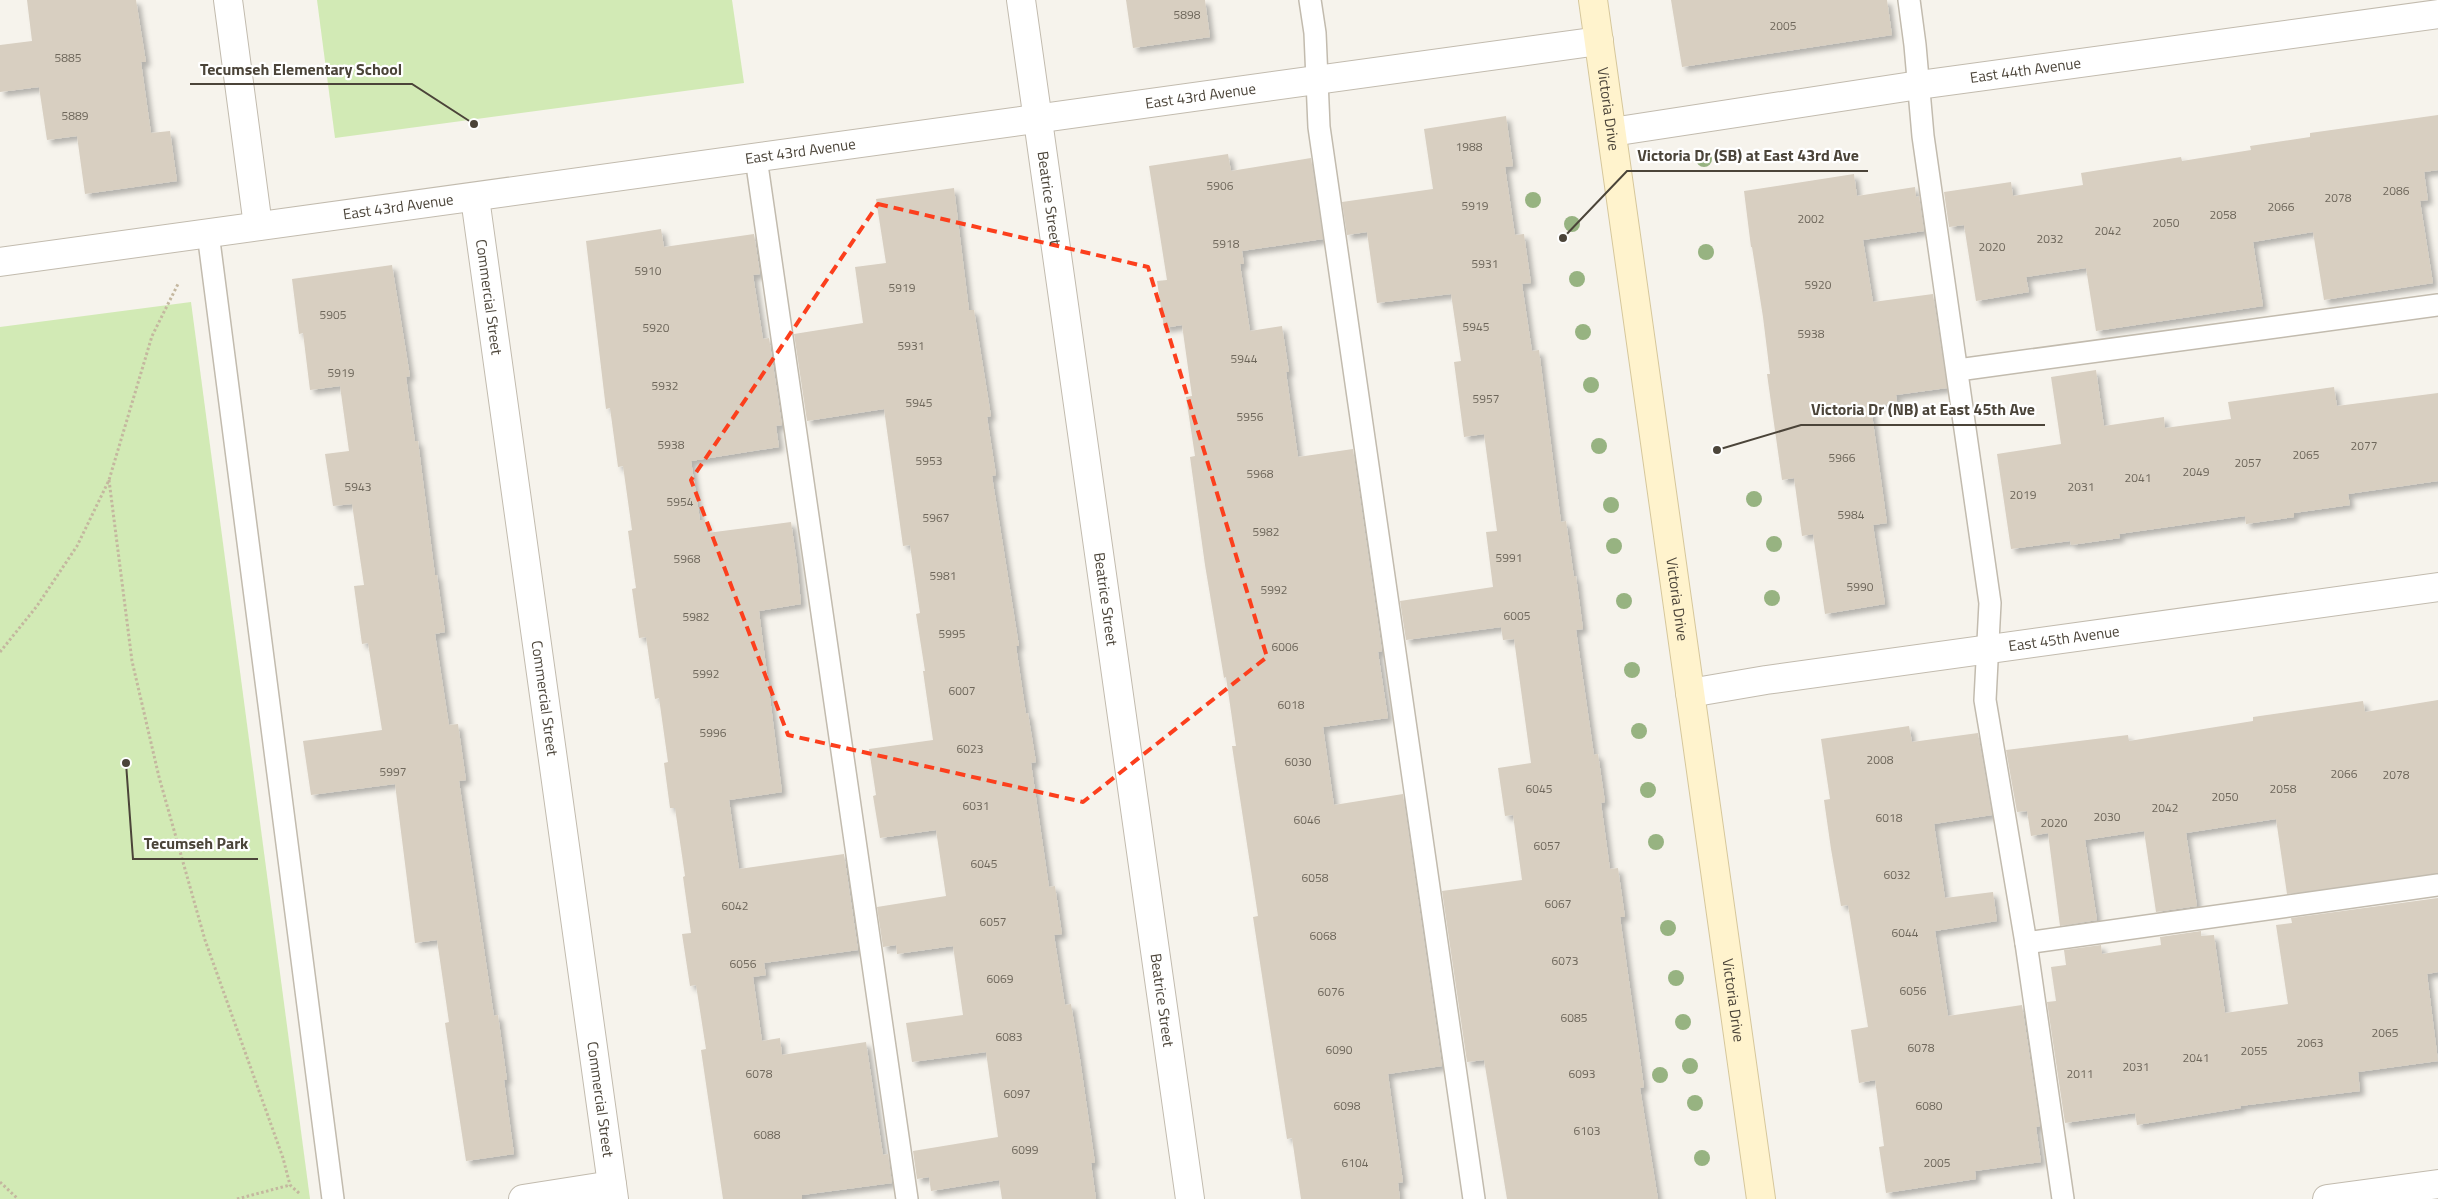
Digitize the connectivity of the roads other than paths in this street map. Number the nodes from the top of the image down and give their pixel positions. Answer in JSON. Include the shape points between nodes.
{"nodes":[{"id":1,"x":228,"y":0,"type":"edge"},
{"id":2,"x":1021,"y":0,"type":"edge"},
{"id":3,"x":1310,"y":0,"type":"edge"},
{"id":4,"x":1593,"y":0,"type":"edge"},
{"id":5,"x":1909,"y":0,"type":"edge"},
{"id":6,"x":2438,"y":14,"type":"edge"},
{"id":7,"x":1599,"y":41,"type":"junction"},
{"id":8,"x":1317,"y":81,"type":"junction"},
{"id":9,"x":1918,"y":85,"type":"junction"},
{"id":10,"x":1038,"y":119,"type":"junction"},
{"id":11,"x":1612,"y":132,"type":"junction"},
{"id":12,"x":756,"y":158,"type":"junction"},
{"id":13,"x":475,"y":198,"type":"junction"},
{"id":14,"x":258,"y":226,"type":"junction"},
{"id":15,"x":208,"y":233,"type":"junction"},
{"id":16,"x":0,"y":262,"type":"edge"},
{"id":17,"x":2438,"y":305,"type":"edge"},
{"id":18,"x":1958,"y":370,"type":"junction"},
{"id":19,"x":2438,"y":586,"type":"edge"},
{"id":20,"x":1987,"y":649,"type":"junction"},
{"id":21,"x":1690,"y":692,"type":"junction"},
{"id":22,"x":2438,"y":885,"type":"edge"},
{"id":23,"x":2026,"y":943,"type":"junction"},
{"id":24,"x":2438,"y":1184,"type":"edge"},
{"id":25,"x":613,"y":1192,"type":"edge"},
{"id":26,"x":333,"y":1199,"type":"edge"},
{"id":27,"x":522,"y":1199,"type":"edge"},
{"id":28,"x":907,"y":1199,"type":"edge"},
{"id":29,"x":1190,"y":1199,"type":"edge"},
{"id":30,"x":1474,"y":1199,"type":"edge"},
{"id":31,"x":1761,"y":1199,"type":"edge"},
{"id":32,"x":2063,"y":1199,"type":"edge"},
{"id":33,"x":2327,"y":1199,"type":"edge"}],
"edges":[{"from":1,"to":14,"type":"street"},
{"from":2,"to":10,"type":"street","name":"Beatrice Street"},
{"from":3,"to":8,"type":"lane"},
{"from":4,"to":7,"type":"street","name":"Victoria Drive"},
{"from":5,"to":9,"type":"lane"},
{"from":6,"to":9,"type":"street","name":"East 44th Avenue"},
{"from":7,"to":8,"type":"street","name":"East 43rd Avenue"},
{"from":7,"to":11,"type":"street","name":"Victoria Drive"},
{"from":8,"to":10,"type":"street","name":"East 43rd Avenue"},
{"from":8,"to":30,"type":"lane","via":[[1320,137]]},
{"from":9,"to":11,"type":"street","name":"East 44th Avenue"},
{"from":9,"to":18,"type":"lane"},
{"from":10,"to":12,"type":"street","name":"East 43rd Avenue"},
{"from":10,"to":29,"type":"street","name":"Beatrice Street"},
{"from":11,"to":21,"type":"street","name":"Victoria Drive"},
{"from":12,"to":13,"type":"street","name":"East 43rd Avenue"},
{"from":12,"to":28,"type":"lane"},
{"from":13,"to":14,"type":"street","name":"East 43rd Avenue"},
{"from":13,"to":25,"type":"street","name":"Commercial Street"},
{"from":14,"to":15,"type":"street","name":"East 43rd Avenue"},
{"from":15,"to":16,"type":"street","name":"East 43rd Avenue"},
{"from":15,"to":26,"type":"lane"},
{"from":17,"to":18,"type":"lane"},
{"from":18,"to":20,"type":"lane","via":[[1990,603]]},
{"from":19,"to":20,"type":"street","name":"East 45th Avenue"},
{"from":20,"to":21,"type":"street","name":"East 45th Avenue"},
{"from":20,"to":23,"type":"lane","via":[[1985,700]]},
{"from":21,"to":31,"type":"street","name":"Victoria Drive"},
{"from":22,"to":23,"type":"lane"},
{"from":23,"to":32,"type":"lane"},
{"from":24,"to":33,"type":"street"},
{"from":25,"to":27,"type":"street"}]}
